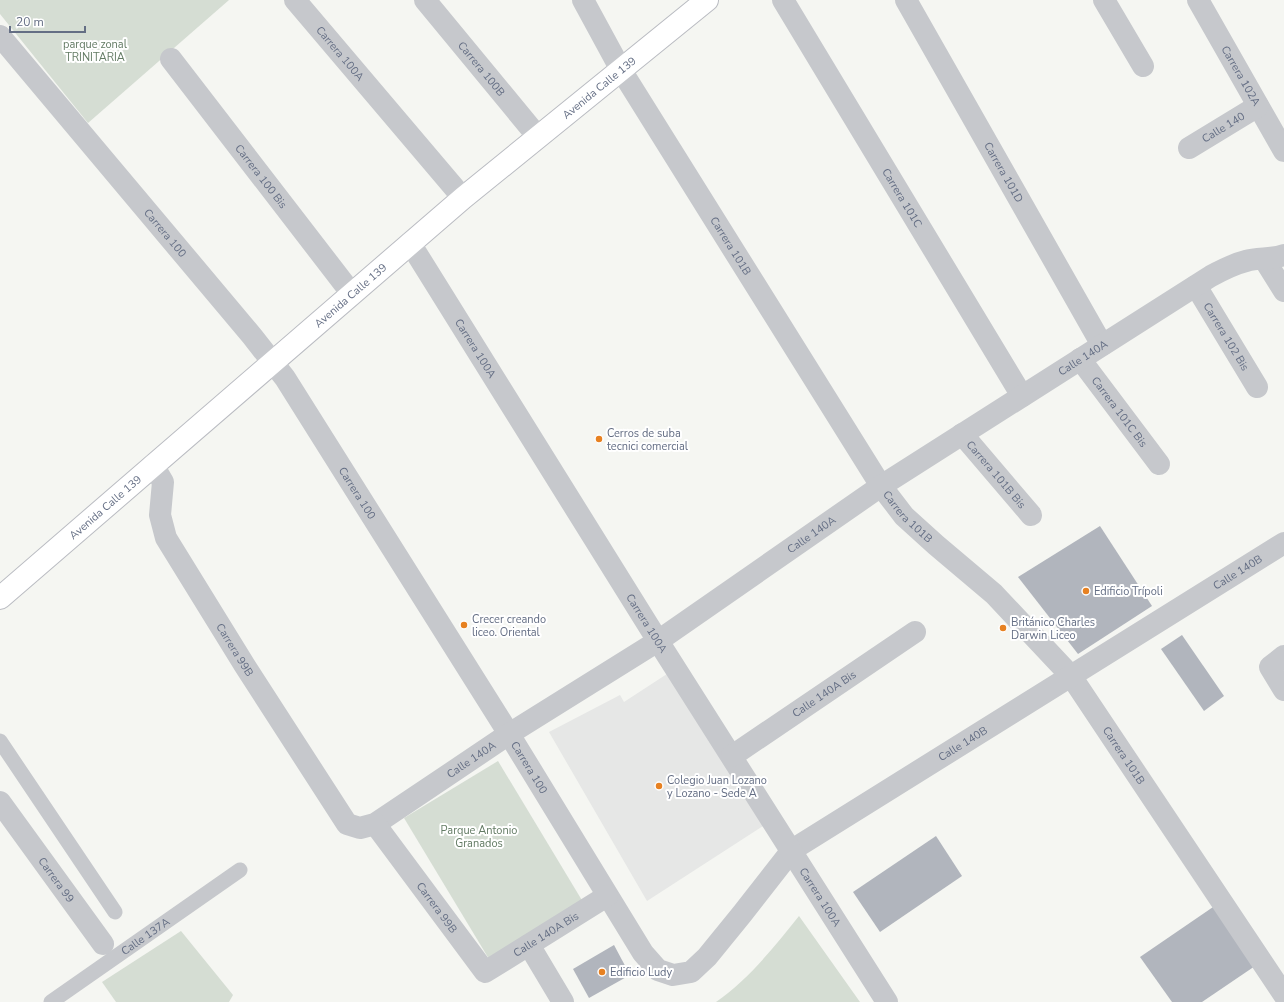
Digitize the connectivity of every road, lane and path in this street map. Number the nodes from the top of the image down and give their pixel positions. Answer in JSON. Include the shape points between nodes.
{"nodes":[{"id":1,"x":295,"y":0,"type":"edge"},
{"id":2,"x":425,"y":0,"type":"edge"},
{"id":3,"x":583,"y":0,"type":"edge"},
{"id":4,"x":707,"y":0,"type":"edge"},
{"id":5,"x":783,"y":0,"type":"edge"},
{"id":6,"x":906,"y":0,"type":"edge"},
{"id":7,"x":1104,"y":0,"type":"edge"},
{"id":8,"x":1198,"y":0,"type":"edge"},
{"id":9,"x":0,"y":36,"type":"edge"},
{"id":10,"x":171,"y":59,"type":"dead end"},
{"id":11,"x":1143,"y":66,"type":"dead end"},
{"id":12,"x":621,"y":70,"type":"junction"},
{"id":13,"x":1258,"y":106,"type":"junction"},
{"id":14,"x":538,"y":137,"type":"junction"},
{"id":15,"x":1189,"y":148,"type":"dead end"},
{"id":16,"x":1284,"y":150,"type":"edge"},
{"id":17,"x":463,"y":198,"type":"junction"},
{"id":18,"x":410,"y":244,"type":"junction"},
{"id":19,"x":1274,"y":257,"type":"edge"},
{"id":20,"x":1196,"y":286,"type":"junction"},
{"id":21,"x":1284,"y":291,"type":"edge"},
{"id":22,"x":352,"y":294,"type":"junction"},
{"id":23,"x":1102,"y":345,"type":"junction"},
{"id":24,"x":1080,"y":359,"type":"junction"},
{"id":25,"x":273,"y":361,"type":"junction"},
{"id":26,"x":1257,"y":387,"type":"dead end"},
{"id":27,"x":1022,"y":396,"type":"junction"},
{"id":28,"x":962,"y":434,"type":"junction"},
{"id":29,"x":1159,"y":464,"type":"dead end"},
{"id":30,"x":153,"y":465,"type":"junction"},
{"id":31,"x":882,"y":486,"type":"junction"},
{"id":32,"x":1031,"y":515,"type":"dead end"},
{"id":33,"x":1284,"y":543,"type":"edge"},
{"id":34,"x":0,"y":598,"type":"edge"},
{"id":35,"x":915,"y":632,"type":"dead end"},
{"id":36,"x":658,"y":641,"type":"junction"},
{"id":37,"x":1277,"y":662,"type":"edge"},
{"id":38,"x":1071,"y":676,"type":"junction"},
{"id":39,"x":1284,"y":690,"type":"edge"},
{"id":40,"x":509,"y":734,"type":"junction"},
{"id":41,"x":0,"y":741,"type":"edge"},
{"id":42,"x":732,"y":756,"type":"junction"},
{"id":43,"x":0,"y":802,"type":"edge"},
{"id":44,"x":347,"y":824,"type":"joint"},
{"id":45,"x":375,"y":824,"type":"junction"},
{"id":46,"x":792,"y":850,"type":"junction"},
{"id":47,"x":240,"y":870,"type":"dead end"},
{"id":48,"x":607,"y":896,"type":"junction"},
{"id":49,"x":115,"y":912,"type":"dead end"},
{"id":50,"x":529,"y":945,"type":"junction"},
{"id":51,"x":108,"y":951,"type":"junction"},
{"id":52,"x":485,"y":972,"type":"joint"},
{"id":53,"x":674,"y":975,"type":"joint"},
{"id":54,"x":1284,"y":995,"type":"edge"},
{"id":55,"x":51,"y":1002,"type":"edge"},
{"id":56,"x":563,"y":1002,"type":"edge"},
{"id":57,"x":887,"y":1002,"type":"edge"}],
"edges":[{"from":1,"to":17,"type":"street","name":"Carrera 100A"},
{"from":2,"to":14,"type":"street","name":"Carrera 100B"},
{"from":3,"to":12,"type":"street","name":"Carrera 101B"},
{"from":4,"to":12,"type":"main road","name":"Avenida Calle 139"},
{"from":5,"to":27,"type":"street","name":"Carrera 101C"},
{"from":6,"to":23,"type":"street","name":"Carrera 101D"},
{"from":7,"to":11,"type":"street"},
{"from":8,"to":13,"type":"street","name":"Carrera 102A"},
{"from":9,"to":25,"type":"street","name":"Carrera 100"},
{"from":10,"to":22,"type":"street","name":"Carrera 100 Bis"},
{"from":12,"to":14,"type":"main road","name":"Avenida Calle 139"},
{"from":12,"to":31,"type":"street","name":"Carrera 101B"},
{"from":13,"to":15,"type":"street","name":"Calle 140"},
{"from":13,"to":16,"type":"street","name":"Carrera 102A"},
{"from":14,"to":17,"type":"main road","name":"Avenida Calle 139"},
{"from":17,"to":18,"type":"main road","name":"Avenida Calle 139"},
{"from":18,"to":22,"type":"main road","name":"Avenida Calle 139"},
{"from":18,"to":36,"type":"street","name":"Carrera 100A"},
{"from":19,"to":20,"type":"street","name":"Calle 140A","via":[[1248,260],[1229,267]]},
{"from":19,"to":21,"type":"street"},
{"from":20,"to":23,"type":"street","name":"Calle 140A"},
{"from":20,"to":26,"type":"street","name":"Carrera 102 Bis"},
{"from":22,"to":25,"type":"main road","name":"Avenida Calle 139"},
{"from":23,"to":24,"type":"street","name":"Calle 140A"},
{"from":24,"to":27,"type":"street","name":"Calle 140A"},
{"from":24,"to":29,"type":"street","name":"Carrera 101C Bis"},
{"from":25,"to":30,"type":"main road","name":"Avenida Calle 139"},
{"from":25,"to":40,"type":"street","name":"Carrera 100"},
{"from":27,"to":28,"type":"street","name":"Calle 140A"},
{"from":28,"to":31,"type":"street","name":"Calle 140A"},
{"from":28,"to":32,"type":"street","name":"Carrera 101B Bis"},
{"from":30,"to":34,"type":"main road","name":"Avenida Calle 139"},
{"from":30,"to":44,"type":"street","name":"Carrera 99B","via":[[164,482],[160,514],[166,538]]},
{"from":31,"to":36,"type":"street","name":"Calle 140A"},
{"from":31,"to":38,"type":"street","name":"Carrera 101B","via":[[904,516],[994,594]]},
{"from":33,"to":38,"type":"street","name":"Calle 140B"},
{"from":35,"to":42,"type":"street","name":"Calle 140A Bis"},
{"from":36,"to":40,"type":"street","name":"Calle 140A"},
{"from":36,"to":42,"type":"street","name":"Carrera 100A"},
{"from":37,"to":39,"type":"street"},
{"from":38,"to":46,"type":"street","name":"Calle 140B"},
{"from":38,"to":54,"type":"street","name":"Carrera 101B"},
{"from":40,"to":45,"type":"street","name":"Calle 140A"},
{"from":40,"to":48,"type":"street","name":"Carrera 100"},
{"from":41,"to":49,"type":"lane"},
{"from":42,"to":46,"type":"street","name":"Carrera 100A"},
{"from":43,"to":51,"type":"street","name":"Carrera 99"},
{"from":44,"to":45,"type":"street","name":"Calle 140A","via":[[360,828]]},
{"from":45,"to":52,"type":"street","name":"Carrera 99B"},
{"from":46,"to":53,"type":"street","name":"Calle 140B","via":[[707,957],[691,972]]},
{"from":46,"to":57,"type":"street","name":"Carrera 100A"},
{"from":47,"to":51,"type":"lane","name":"Calle 137A"},
{"from":48,"to":50,"type":"street","name":"Calle 140A Bis"},
{"from":48,"to":53,"type":"street","name":"Carrera 100","via":[[643,953],[658,970]]},
{"from":50,"to":52,"type":"street","name":"Calle 140A Bis"},
{"from":50,"to":56,"type":"street"},
{"from":51,"to":55,"type":"lane","name":"Calle 137A"}]}
